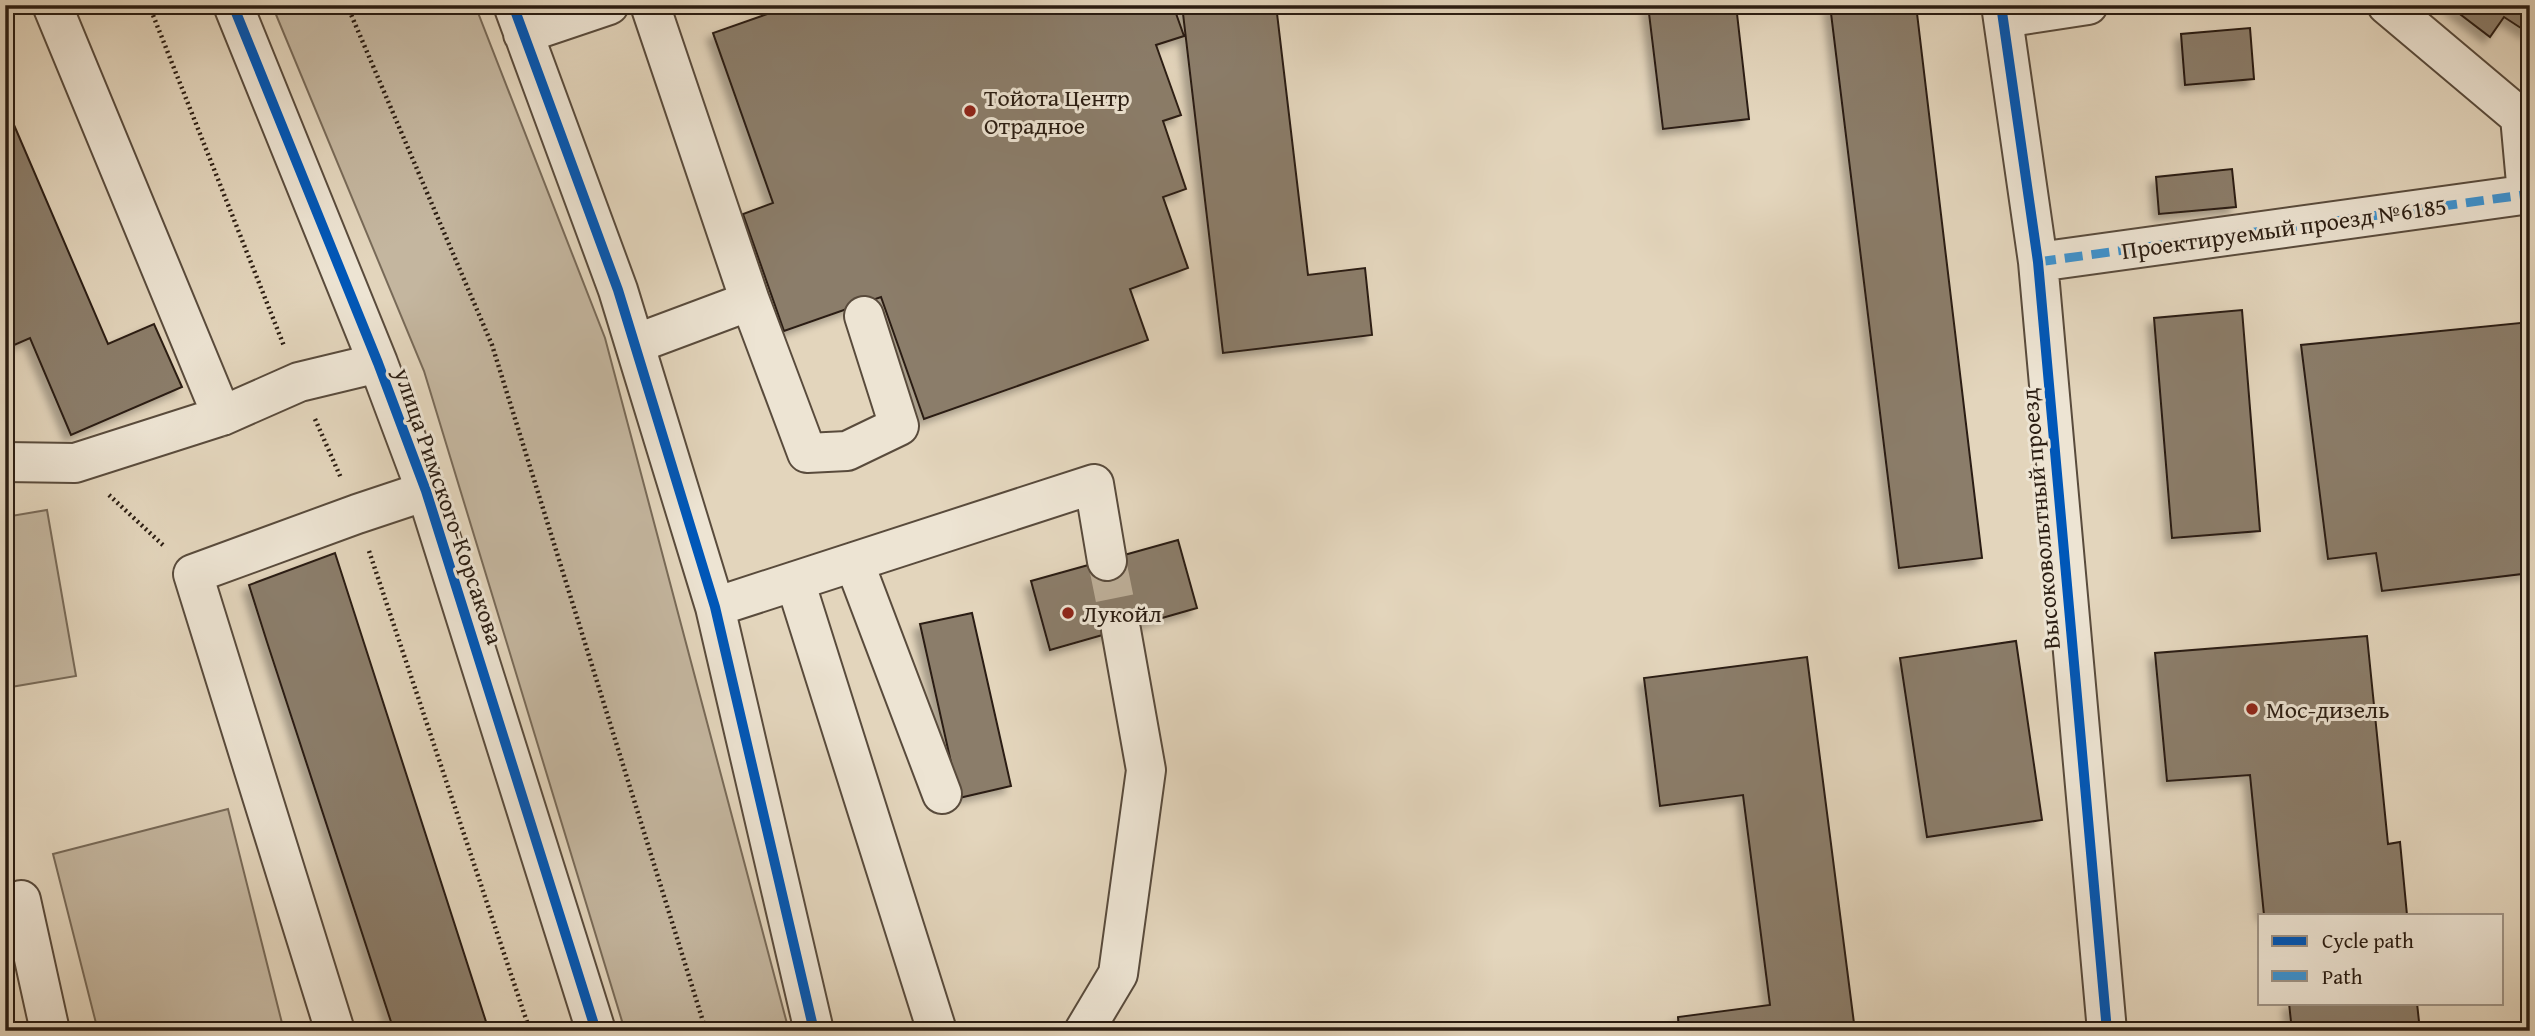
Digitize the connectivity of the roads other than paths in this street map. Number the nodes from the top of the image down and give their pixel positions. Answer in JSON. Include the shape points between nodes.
{"nodes":[{"id":1,"x":52,"y":5,"type":"edge"},
{"id":2,"x":233,"y":5,"type":"edge"},
{"id":3,"x":610,"y":5,"type":"edge"},
{"id":4,"x":650,"y":5,"type":"edge"},
{"id":5,"x":2088,"y":5,"type":"edge"},
{"id":6,"x":2387,"y":5,"type":"edge"},
{"id":7,"x":2002,"y":11,"type":"edge"},
{"id":8,"x":518,"y":20,"type":"edge"},
{"id":9,"x":2525,"y":117,"type":"edge"},
{"id":10,"x":2528,"y":194,"type":"edge"},
{"id":11,"x":2038,"y":262,"type":"junction"},
{"id":12,"x":750,"y":301,"type":"junction"},
{"id":13,"x":864,"y":316,"type":"dead end"},
{"id":14,"x":635,"y":344,"type":"junction"},
{"id":15,"x":378,"y":363,"type":"junction"},
{"id":16,"x":222,"y":416,"type":"junction"},
{"id":17,"x":5,"y":462,"type":"edge"},
{"id":18,"x":426,"y":491,"type":"junction"},
{"id":19,"x":1107,"y":561,"type":"tunnel mouth"},
{"id":20,"x":854,"y":562,"type":"junction"},
{"id":21,"x":795,"y":581,"type":"junction"},
{"id":22,"x":715,"y":607,"type":"junction"},
{"id":23,"x":1121,"y":630,"type":"tunnel mouth"},
{"id":24,"x":942,"y":794,"type":"dead end"},
{"id":25,"x":21,"y":900,"type":"dead end"},
{"id":26,"x":50,"y":1031,"type":"edge"},
{"id":27,"x":334,"y":1031,"type":"edge"},
{"id":28,"x":596,"y":1031,"type":"edge"},
{"id":29,"x":814,"y":1031,"type":"edge"},
{"id":30,"x":937,"y":1031,"type":"edge"},
{"id":31,"x":1084,"y":1031,"type":"edge"},
{"id":32,"x":2107,"y":1031,"type":"edge"}],
"edges":[{"from":1,"to":16,"type":"street"},
{"from":2,"to":15,"type":"street","name":"улица Римского-Корсакова"},
{"from":3,"to":8,"type":"street"},
{"from":4,"to":12,"type":"street"},
{"from":5,"to":7,"type":"street"},
{"from":6,"to":9,"type":"street"},
{"from":7,"to":11,"type":"street","name":"Высоковольтный проезд"},
{"from":8,"to":14,"type":"street"},
{"from":9,"to":10,"type":"street"},
{"from":10,"to":11,"type":"street","name":"Проектируемый проезд №6185"},
{"from":11,"to":32,"type":"street","name":"Высоковольтный проезд"},
{"from":12,"to":13,"type":"street","via":[[807,453],[847,451],[899,426]]},
{"from":12,"to":14,"type":"street"},
{"from":14,"to":22,"type":"street"},
{"from":15,"to":16,"type":"street","via":[[299,382]]},
{"from":15,"to":18,"type":"street","name":"улица Римского-Корсакова"},
{"from":16,"to":17,"type":"street","via":[[75,463]]},
{"from":18,"to":27,"type":"street","via":[[193,573]]},
{"from":18,"to":28,"type":"street","name":"улица Римского-Корсакова"},
{"from":19,"to":20,"type":"street","via":[[1094,484]]},
{"from":20,"to":21,"type":"street"},
{"from":20,"to":24,"type":"street"},
{"from":21,"to":22,"type":"street"},
{"from":21,"to":30,"type":"street"},
{"from":22,"to":29,"type":"street"},
{"from":23,"to":31,"type":"street","via":[[1146,770],[1118,974]]},
{"from":25,"to":26,"type":"street"}]}
